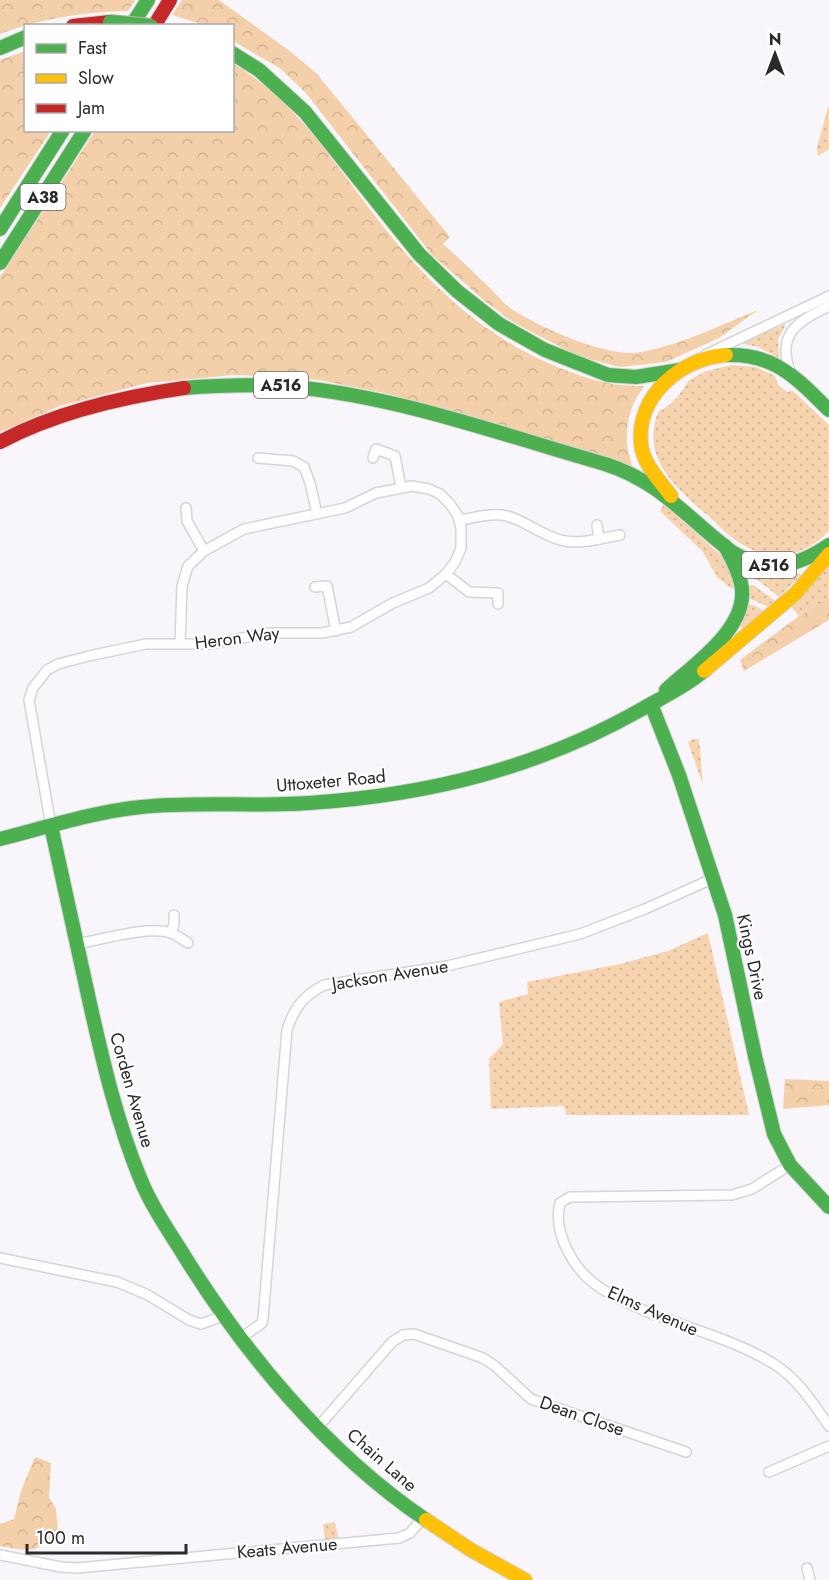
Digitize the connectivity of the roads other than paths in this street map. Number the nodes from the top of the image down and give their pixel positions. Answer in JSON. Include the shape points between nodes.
{"nodes":[{"id":1,"x":148,"y":0,"type":"edge"},
{"id":2,"x":170,"y":0,"type":"edge"},
{"id":3,"x":92,"y":24,"type":"edge"},
{"id":4,"x":132,"y":24,"type":"edge"},
{"id":5,"x":132,"y":24,"type":"edge"},
{"id":6,"x":154,"y":24,"type":"edge"},
{"id":7,"x":24,"y":38,"type":"edge"},
{"id":8,"x":0,"y":48,"type":"edge"},
{"id":9,"x":234,"y":54,"type":"edge"},
{"id":10,"x":62,"y":132,"type":"edge"},
{"id":11,"x":84,"y":132,"type":"edge"},
{"id":12,"x":0,"y":229,"type":"edge"},
{"id":13,"x":0,"y":263,"type":"edge"},
{"id":14,"x":829,"y":296,"type":"edge"},
{"id":15,"x":829,"y":306,"type":"edge"},
{"id":16,"x":696,"y":362,"type":"junction"},
{"id":17,"x":680,"y":370,"type":"junction"},
{"id":18,"x":792,"y":377,"type":"junction"},
{"id":19,"x":829,"y":410,"type":"edge"},
{"id":20,"x":0,"y":442,"type":"edge"},
{"id":21,"x":258,"y":458,"type":"dead end"},
{"id":22,"x":373,"y":458,"type":"dead end"},
{"id":23,"x":401,"y":488,"type":"junction"},
{"id":24,"x":677,"y":504,"type":"junction"},
{"id":25,"x":186,"y":508,"type":"dead end"},
{"id":26,"x":317,"y":514,"type":"junction"},
{"id":27,"x":460,"y":520,"type":"junction"},
{"id":28,"x":597,"y":525,"type":"dead end"},
{"id":29,"x":620,"y":535,"type":"dead end"},
{"id":30,"x":599,"y":539,"type":"junction"},
{"id":31,"x":829,"y":544,"type":"edge"},
{"id":32,"x":725,"y":546,"type":"junction"},
{"id":33,"x":204,"y":551,"type":"junction"},
{"id":34,"x":825,"y":555,"type":"edge"},
{"id":35,"x":446,"y":574,"type":"junction"},
{"id":36,"x":315,"y":587,"type":"dead end"},
{"id":37,"x":498,"y":604,"type":"dead end"},
{"id":38,"x":336,"y":632,"type":"junction"},
{"id":39,"x":180,"y":644,"type":"junction"},
{"id":40,"x":651,"y":704,"type":"junction"},
{"id":41,"x":51,"y":826,"type":"junction"},
{"id":42,"x":0,"y":839,"type":"edge"},
{"id":43,"x":714,"y":878,"type":"junction"},
{"id":44,"x":174,"y":915,"type":"dead end"},
{"id":45,"x":171,"y":933,"type":"junction"},
{"id":46,"x":188,"y":943,"type":"dead end"},
{"id":47,"x":77,"y":944,"type":"junction"},
{"id":48,"x":790,"y":1165,"type":"junction"},
{"id":49,"x":829,"y":1207,"type":"edge"},
{"id":50,"x":0,"y":1258,"type":"edge"},
{"id":51,"x":222,"y":1314,"type":"junction"},
{"id":52,"x":241,"y":1338,"type":"junction"},
{"id":53,"x":318,"y":1426,"type":"junction"},
{"id":54,"x":829,"y":1426,"type":"edge"},
{"id":55,"x":829,"y":1446,"type":"edge"},
{"id":56,"x":686,"y":1452,"type":"dead end"},
{"id":57,"x":769,"y":1472,"type":"dead end"},
{"id":58,"x":423,"y":1518,"type":"junction"},
{"id":59,"x":0,"y":1555,"type":"edge"},
{"id":60,"x":807,"y":1568,"type":"dead end"},
{"id":61,"x":525,"y":1580,"type":"edge"},
{"id":62,"x":810,"y":1580,"type":"edge"}],
"edges":[{"from":1,"to":4,"type":"main road"},
{"from":2,"to":6,"type":"main road"},
{"from":3,"to":5,"type":"main road","bridge":true},
{"from":7,"to":8,"type":"main road"},
{"from":9,"to":17,"type":"main road","number":"A516","via":[[271,79],[302,107],[423,258],[442,279],[488,316],[536,347],[600,373],[630,377]]},
{"from":10,"to":12,"type":"main road","number":"A38"},
{"from":11,"to":13,"type":"main road","number":"A38"},
{"from":14,"to":16,"type":"street","via":[[710,351]]},
{"from":15,"to":18,"type":"street","via":[[792,329],[786,348]]},
{"from":16,"to":17,"type":"main road","number":"A516"},
{"from":16,"to":18,"type":"main road","number":"A516","via":[[744,354],[770,362]]},
{"from":17,"to":24,"type":"main road","number":"A516","via":[[652,398],[640,432],[646,461]]},
{"from":18,"to":19,"type":"main road","number":"A516"},
{"from":20,"to":24,"type":"main road","number":"A516","via":[[17,432],[134,395],[224,384],[275,385],[372,399],[597,462],[624,471]]},
{"from":21,"to":26,"type":"street","via":[[297,462],[304,467]]},
{"from":22,"to":23,"type":"street","via":[[376,449],[395,456]]},
{"from":23,"to":26,"type":"street"},
{"from":23,"to":27,"type":"street","via":[[420,487],[436,492]]},
{"from":24,"to":32,"type":"main road","number":"A516"},
{"from":25,"to":33,"type":"street","via":[[187,522]]},
{"from":26,"to":33,"type":"street","via":[[244,529]]},
{"from":27,"to":30,"type":"street","via":[[503,515],[559,540]]},
{"from":27,"to":35,"type":"street","name":"Heron Way","via":[[461,548]]},
{"from":28,"to":30,"type":"street"},
{"from":29,"to":30,"type":"street"},
{"from":31,"to":34,"type":"main road","number":"A516"},
{"from":32,"to":34,"type":"main road","number":"A516","via":[[755,563],[773,566]]},
{"from":32,"to":40,"type":"main road","via":[[741,580],[738,616],[716,643]]},
{"from":33,"to":39,"type":"street","via":[[188,566],[183,578]]},
{"from":34,"to":40,"type":"main road","via":[[794,593],[749,634],[685,686]]},
{"from":35,"to":37,"type":"street","via":[[470,592],[498,593]]},
{"from":35,"to":38,"type":"street","name":"Heron Way","via":[[426,590]]},
{"from":36,"to":38,"type":"street","via":[[327,586]]},
{"from":38,"to":39,"type":"street","name":"Heron Way","via":[[280,632],[225,642]]},
{"from":39,"to":41,"type":"street","name":"Heron Way","via":[[146,644],[64,663],[40,677],[29,700]]},
{"from":40,"to":41,"type":"main road","name":"Uttoxeter Road","via":[[609,729],[549,756],[454,783],[311,803],[143,807]]},
{"from":40,"to":43,"type":"main road","name":"Kings Drive"},
{"from":41,"to":42,"type":"main road","name":"Uttoxeter Road"},
{"from":41,"to":47,"type":"main road","name":"Corden Avenue"},
{"from":43,"to":48,"type":"main road","name":"Kings Drive","via":[[767,1107],[777,1142]]},
{"from":43,"to":52,"type":"street","name":"Jackson Avenue","via":[[580,934],[447,966],[324,985],[299,1002],[287,1030],[263,1319]]},
{"from":44,"to":45,"type":"street"},
{"from":45,"to":46,"type":"street"},
{"from":45,"to":47,"type":"street","via":[[131,933]]},
{"from":47,"to":51,"type":"main road","name":"Corden Avenue","via":[[99,1043],[141,1181],[197,1279]]},
{"from":48,"to":49,"type":"main road","name":"Kings Drive"},
{"from":48,"to":54,"type":"street","name":"Elms Avenue","via":[[752,1189],[732,1195],[570,1197],[560,1203],[558,1218],[564,1242],[577,1266],[602,1289],[777,1366],[797,1383]]},
{"from":50,"to":51,"type":"street","via":[[117,1282],[201,1324]]},
{"from":51,"to":52,"type":"main road","name":"Corden Avenue"},
{"from":52,"to":53,"type":"main road","name":"Chain Lane"},
{"from":53,"to":56,"type":"street","name":"Dean Close","via":[[392,1342],[414,1334],[483,1358],[531,1399]]},
{"from":53,"to":58,"type":"main road","name":"Chain Lane"},
{"from":55,"to":57,"type":"street"},
{"from":58,"to":59,"type":"street","name":"Keats Avenue","via":[[410,1533],[399,1538],[77,1568]]},
{"from":58,"to":61,"type":"main road","name":"Chain Lane"},
{"from":60,"to":62,"type":"street"}]}
